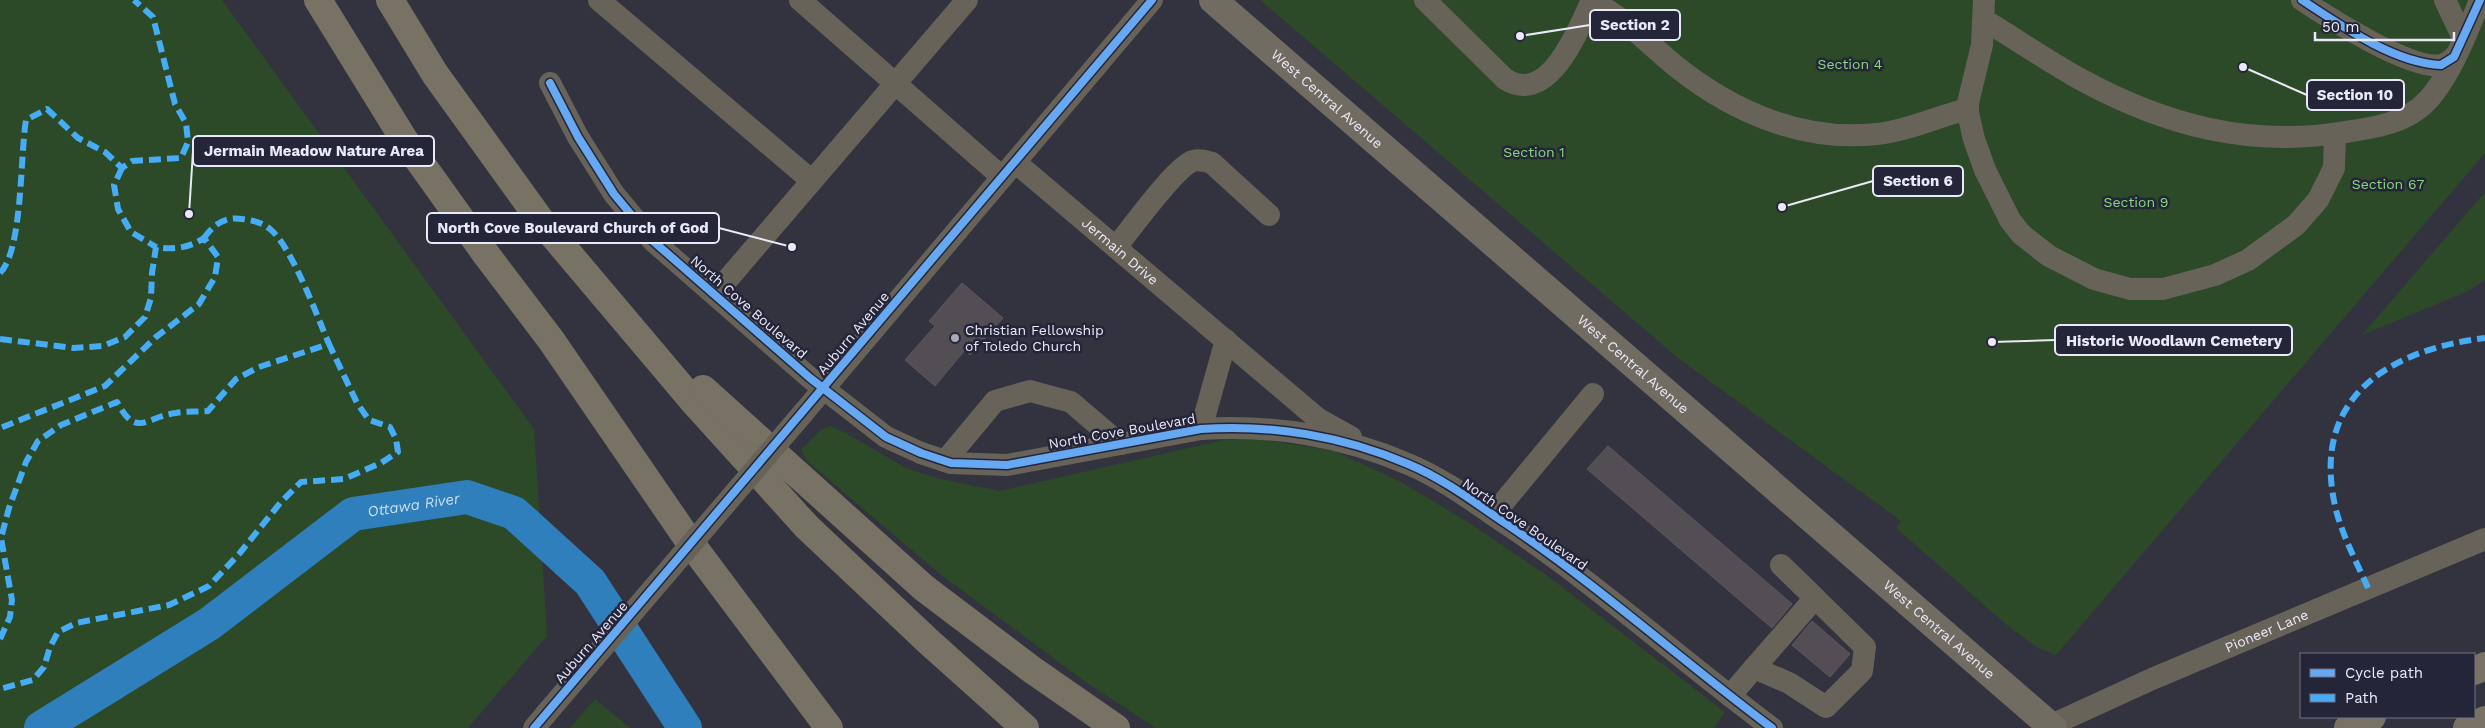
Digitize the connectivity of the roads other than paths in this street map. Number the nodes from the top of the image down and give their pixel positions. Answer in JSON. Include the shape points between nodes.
{"nodes":[{"id":1,"x":318,"y":0,"type":"edge"},
{"id":2,"x":390,"y":0,"type":"edge"},
{"id":3,"x":599,"y":0,"type":"edge"},
{"id":4,"x":800,"y":0,"type":"edge"},
{"id":5,"x":967,"y":0,"type":"edge"},
{"id":6,"x":1152,"y":0,"type":"edge"},
{"id":7,"x":1213,"y":0,"type":"edge"},
{"id":8,"x":1425,"y":0,"type":"edge"},
{"id":9,"x":2302,"y":0,"type":"edge"},
{"id":10,"x":2445,"y":0,"type":"edge"},
{"id":11,"x":2480,"y":0,"type":"edge"},
{"id":12,"x":1592,"y":1,"type":"edge"},
{"id":13,"x":1984,"y":10,"type":"edge"},
{"id":14,"x":2459,"y":48,"type":"junction"},
{"id":15,"x":550,"y":83,"type":"dead end"},
{"id":16,"x":895,"y":83,"type":"junction"},
{"id":17,"x":1968,"y":108,"type":"junction"},
{"id":18,"x":2335,"y":134,"type":"junction"},
{"id":19,"x":1008,"y":169,"type":"junction"},
{"id":20,"x":812,"y":181,"type":"junction"},
{"id":21,"x":1269,"y":215,"type":"dead end"},
{"id":22,"x":1116,"y":247,"type":"junction"},
{"id":23,"x":598,"y":291,"type":"junction"},
{"id":24,"x":715,"y":294,"type":"junction"},
{"id":25,"x":1226,"y":340,"type":"junction"},
{"id":26,"x":824,"y":387,"type":"junction"},
{"id":27,"x":1593,"y":394,"type":"dead end"},
{"id":28,"x":1201,"y":429,"type":"junction"},
{"id":29,"x":1120,"y":444,"type":"junction"},
{"id":30,"x":1380,"y":453,"type":"junction"},
{"id":31,"x":945,"y":461,"type":"junction"},
{"id":32,"x":1493,"y":515,"type":"junction"},
{"id":33,"x":2485,"y":539,"type":"edge"},
{"id":34,"x":1781,"y":565,"type":"dead end"},
{"id":35,"x":1815,"y":598,"type":"junction"},
{"id":36,"x":1754,"y":668,"type":"junction"},
{"id":37,"x":1730,"y":696,"type":"junction"},
{"id":38,"x":2370,"y":718,"type":"edge"},
{"id":39,"x":2485,"y":720,"type":"edge"},
{"id":40,"x":539,"y":722,"type":"edge"},
{"id":41,"x":2049,"y":727,"type":"edge"},
{"id":42,"x":829,"y":728,"type":"edge"},
{"id":43,"x":1025,"y":728,"type":"edge"},
{"id":44,"x":1116,"y":728,"type":"edge"},
{"id":45,"x":1772,"y":728,"type":"edge"},
{"id":46,"x":2348,"y":728,"type":"edge"},
{"id":47,"x":2467,"y":728,"type":"edge"}],
"edges":[{"from":1,"to":42,"type":"highway","via":[[406,140],[485,253],[551,340],[689,541]]},
{"from":2,"to":23,"type":"highway","via":[[435,74],[498,164]]},
{"from":3,"to":20,"type":"street"},
{"from":4,"to":16,"type":"street","name":"Jermain Drive"},
{"from":5,"to":16,"type":"street"},
{"from":6,"to":19,"type":"street","name":"Auburn Avenue"},
{"from":7,"to":41,"type":"main road","name":"West Central Avenue"},
{"from":8,"to":12,"type":"street","via":[[1505,78],[1526,84],[1552,73]]},
{"from":9,"to":14,"type":"street","via":[[2352,31],[2401,55],[2431,65],[2442,65]]},
{"from":10,"to":14,"type":"street"},
{"from":11,"to":14,"type":"street"},
{"from":12,"to":17,"type":"street","via":[[1678,68],[1728,102],[1790,127],[1832,134],[1878,134]]},
{"from":13,"to":17,"type":"street","via":[[1982,45]]},
{"from":13,"to":18,"type":"street","via":[[2058,66],[2107,94],[2183,123],[2245,136]]},
{"from":14,"to":18,"type":"street","via":[[2428,101],[2406,117],[2368,129]]},
{"from":15,"to":24,"type":"street","name":"North Cove Boulevard","via":[[578,137],[614,194],[653,241]]},
{"from":16,"to":19,"type":"street","name":"Jermain Drive"},
{"from":16,"to":20,"type":"street"},
{"from":17,"to":18,"type":"street","via":[[1985,170],[2010,220],[2021,234],[2064,265],[2130,290],[2171,287],[2214,275],[2248,260],[2279,238],[2307,213],[2327,185],[2336,159]]},
{"from":19,"to":22,"type":"street","name":"Jermain Drive"},
{"from":19,"to":26,"type":"street","name":"Auburn Avenue"},
{"from":20,"to":24,"type":"street"},
{"from":21,"to":22,"type":"street","via":[[1212,163],[1194,161],[1171,178]]},
{"from":22,"to":25,"type":"street","name":"Jermain Drive"},
{"from":23,"to":43,"type":"highway","via":[[807,527]]},
{"from":23,"to":44,"type":"highway","via":[[785,465],[924,588],[1031,670]]},
{"from":24,"to":26,"type":"street","name":"North Cove Boulevard"},
{"from":25,"to":28,"type":"street"},
{"from":25,"to":30,"type":"street","name":"Jermain Drive","via":[[1317,418]]},
{"from":26,"to":31,"type":"street","name":"North Cove Boulevard","via":[[886,437]]},
{"from":26,"to":40,"type":"street","name":"Auburn Avenue","bridge":true},
{"from":27,"to":32,"type":"street"},
{"from":28,"to":29,"type":"street","name":"North Cove Boulevard"},
{"from":28,"to":30,"type":"street","name":"North Cove Boulevard","via":[[1264,427],[1308,434]]},
{"from":29,"to":31,"type":"street","name":"North Cove Boulevard","via":[[1007,465]]},
{"from":29,"to":31,"type":"street","via":[[1071,402],[1030,391],[995,401]]},
{"from":30,"to":32,"type":"street","name":"North Cove Boulevard","via":[[1410,464]]},
{"from":32,"to":37,"type":"street","name":"North Cove Boulevard","via":[[1551,554]]},
{"from":33,"to":41,"type":"street","name":"Pioneer Lane","via":[[2161,675]]},
{"from":34,"to":35,"type":"street"},
{"from":35,"to":36,"type":"street"},
{"from":35,"to":36,"type":"street","via":[[1865,647],[1862,670],[1826,707],[1788,683]]},
{"from":36,"to":37,"type":"street"},
{"from":37,"to":45,"type":"street","name":"North Cove Boulevard"},
{"from":38,"to":46,"type":"highway"},
{"from":39,"to":47,"type":"highway"}]}
